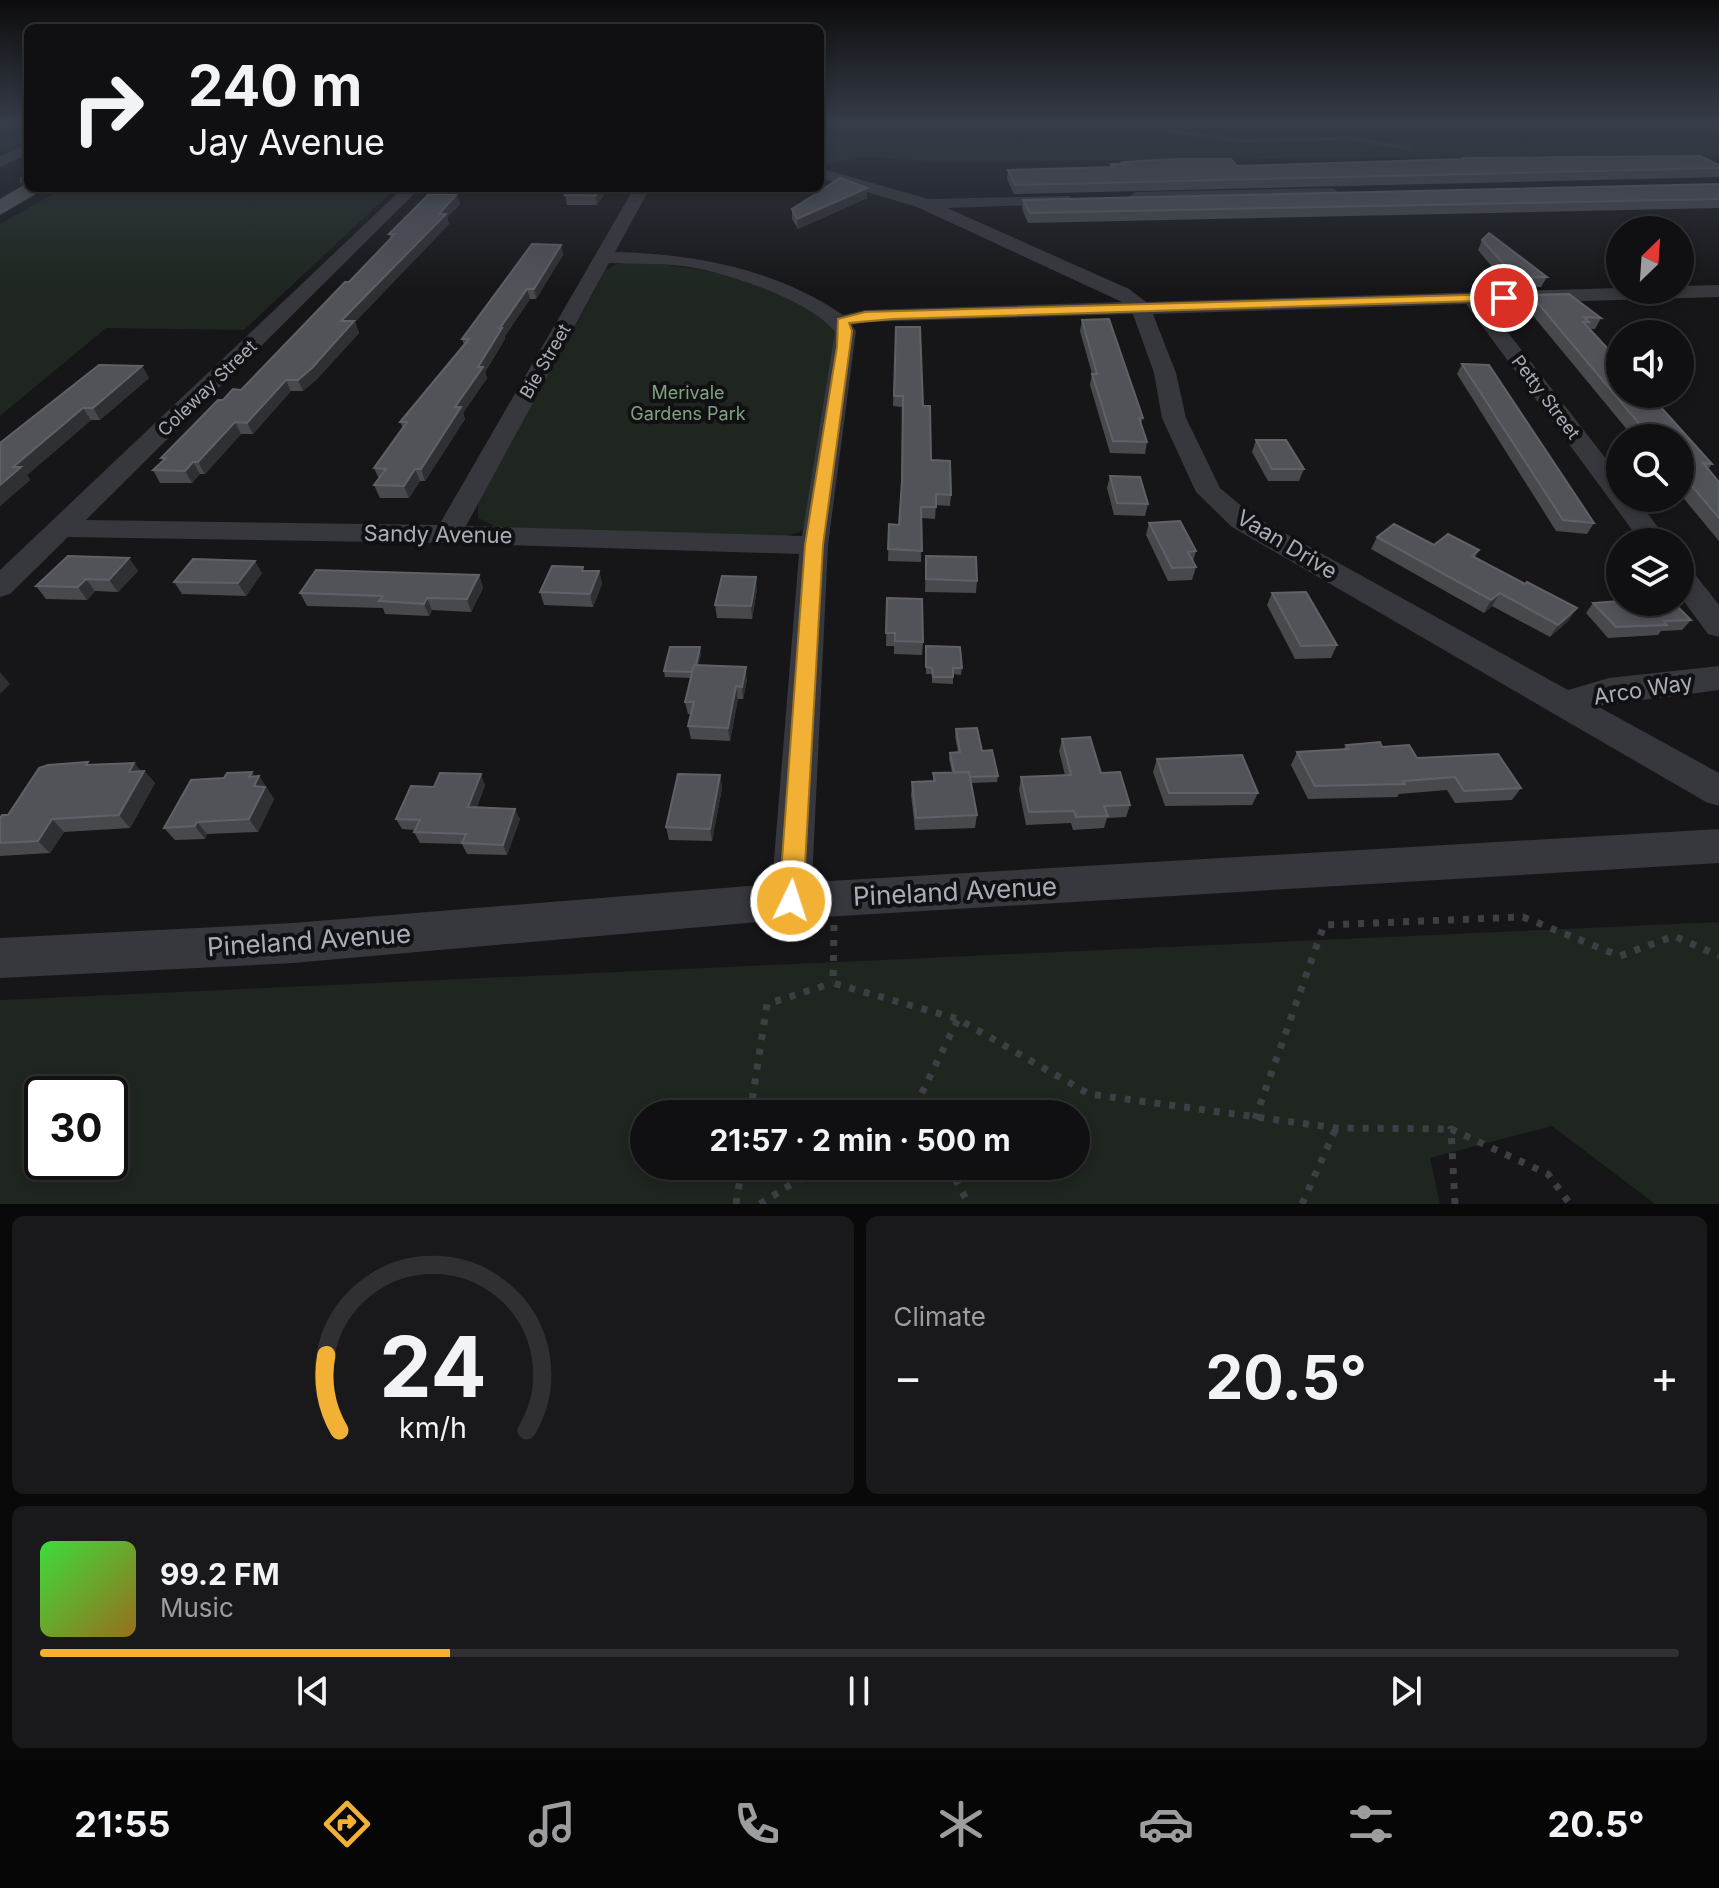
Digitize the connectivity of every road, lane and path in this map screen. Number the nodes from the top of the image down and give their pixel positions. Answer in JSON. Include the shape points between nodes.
{"nodes":[{"id":1,"x":846,"y":179,"type":"edge"},
{"id":2,"x":24,"y":184,"type":"edge"},
{"id":3,"x":24,"y":186,"type":"edge"},
{"id":4,"x":408,"y":192,"type":"edge"},
{"id":5,"x":640,"y":192,"type":"edge"},
{"id":6,"x":1355,"y":193,"type":"edge"},
{"id":7,"x":0,"y":194,"type":"edge"},
{"id":8,"x":1121,"y":198,"type":"edge"},
{"id":9,"x":1074,"y":199,"type":"edge"},
{"id":10,"x":923,"y":203,"type":"junction"},
{"id":11,"x":0,"y":208,"type":"edge"},
{"id":12,"x":605,"y":257,"type":"junction"},
{"id":13,"x":1719,"y":291,"type":"edge"},
{"id":14,"x":1472,"y":299,"type":"junction"},
{"id":15,"x":1141,"y":308,"type":"junction"},
{"id":16,"x":842,"y":321,"type":"junction"},
{"id":17,"x":1606,"y":476,"type":"edge"},
{"id":18,"x":62,"y":528,"type":"junction"},
{"id":19,"x":448,"y":534,"type":"junction"},
{"id":20,"x":814,"y":545,"type":"junction"},
{"id":21,"x":0,"y":587,"type":"edge"},
{"id":22,"x":1694,"y":593,"type":"edge"},
{"id":23,"x":1719,"y":626,"type":"edge"},
{"id":24,"x":1719,"y":678,"type":"edge"},
{"id":25,"x":1567,"y":703,"type":"junction"},
{"id":26,"x":1719,"y":791,"type":"edge"},
{"id":27,"x":1719,"y":846,"type":"edge"},
{"id":28,"x":834,"y":898,"type":"junction"},
{"id":29,"x":791,"y":901,"type":"junction"},
{"id":30,"x":1719,"y":956,"type":"edge"},
{"id":31,"x":0,"y":958,"type":"edge"},
{"id":32,"x":833,"y":983,"type":"junction"},
{"id":33,"x":958,"y":1019,"type":"junction"},
{"id":34,"x":752,"y":1100,"type":"edge"},
{"id":35,"x":918,"y":1100,"type":"edge"},
{"id":36,"x":1255,"y":1119,"type":"junction"},
{"id":37,"x":1336,"y":1128,"type":"junction"},
{"id":38,"x":1451,"y":1129,"type":"junction"},
{"id":39,"x":740,"y":1180,"type":"edge"},
{"id":40,"x":798,"y":1180,"type":"edge"},
{"id":41,"x":956,"y":1180,"type":"edge"},
{"id":42,"x":736,"y":1204,"type":"edge"},
{"id":43,"x":760,"y":1204,"type":"edge"},
{"id":44,"x":964,"y":1204,"type":"edge"},
{"id":45,"x":1302,"y":1204,"type":"edge"},
{"id":46,"x":1455,"y":1204,"type":"edge"},
{"id":47,"x":1570,"y":1204,"type":"edge"}],
"edges":[{"from":1,"to":10,"type":"street"},
{"from":2,"to":7,"type":"main road"},
{"from":3,"to":11,"type":"main road"},
{"from":4,"to":18,"type":"street","name":"Coleway Street"},
{"from":5,"to":12,"type":"street","name":"Bie Street"},
{"from":6,"to":8,"type":"street"},
{"from":9,"to":10,"type":"street"},
{"from":10,"to":15,"type":"street","via":[[1122,293]]},
{"from":12,"to":16,"type":"street","via":[[718,268],[806,301]]},
{"from":12,"to":19,"type":"street","name":"Bie Street"},
{"from":13,"to":14,"type":"street"},
{"from":14,"to":15,"type":"street"},
{"from":14,"to":17,"type":"street","name":"Petty Street"},
{"from":15,"to":16,"type":"street"},
{"from":15,"to":25,"type":"street","name":"Vaan Drive","via":[[1165,373],[1174,418],[1209,492],[1242,521]]},
{"from":16,"to":20,"type":"street","via":[[844,347]]},
{"from":18,"to":19,"type":"street","name":"Sandy Avenue"},
{"from":18,"to":21,"type":"street","name":"Coleway Street"},
{"from":19,"to":20,"type":"street","name":"Sandy Avenue"},
{"from":20,"to":29,"type":"street"},
{"from":22,"to":23,"type":"street"},
{"from":24,"to":25,"type":"street","name":"Arco Way","via":[[1609,690]]},
{"from":25,"to":26,"type":"street","name":"Vaan Drive"},
{"from":27,"to":28,"type":"street","name":"Pineland Avenue"},
{"from":28,"to":29,"type":"street","name":"Pineland Avenue"},
{"from":28,"to":32,"type":"path"},
{"from":29,"to":31,"type":"street","name":"Pineland Avenue","via":[[293,943]]},
{"from":30,"to":36,"type":"path","via":[[1674,936],[1620,956],[1523,917],[1324,925]]},
{"from":32,"to":33,"type":"path"},
{"from":32,"to":34,"type":"path","via":[[767,1004]]},
{"from":33,"to":35,"type":"path"},
{"from":33,"to":36,"type":"path","via":[[1089,1094]]},
{"from":36,"to":37,"type":"path"},
{"from":37,"to":38,"type":"path"},
{"from":37,"to":45,"type":"path"},
{"from":38,"to":46,"type":"path"},
{"from":38,"to":47,"type":"path","via":[[1548,1174]]},
{"from":39,"to":42,"type":"path"},
{"from":40,"to":43,"type":"path"},
{"from":41,"to":44,"type":"path"}]}
